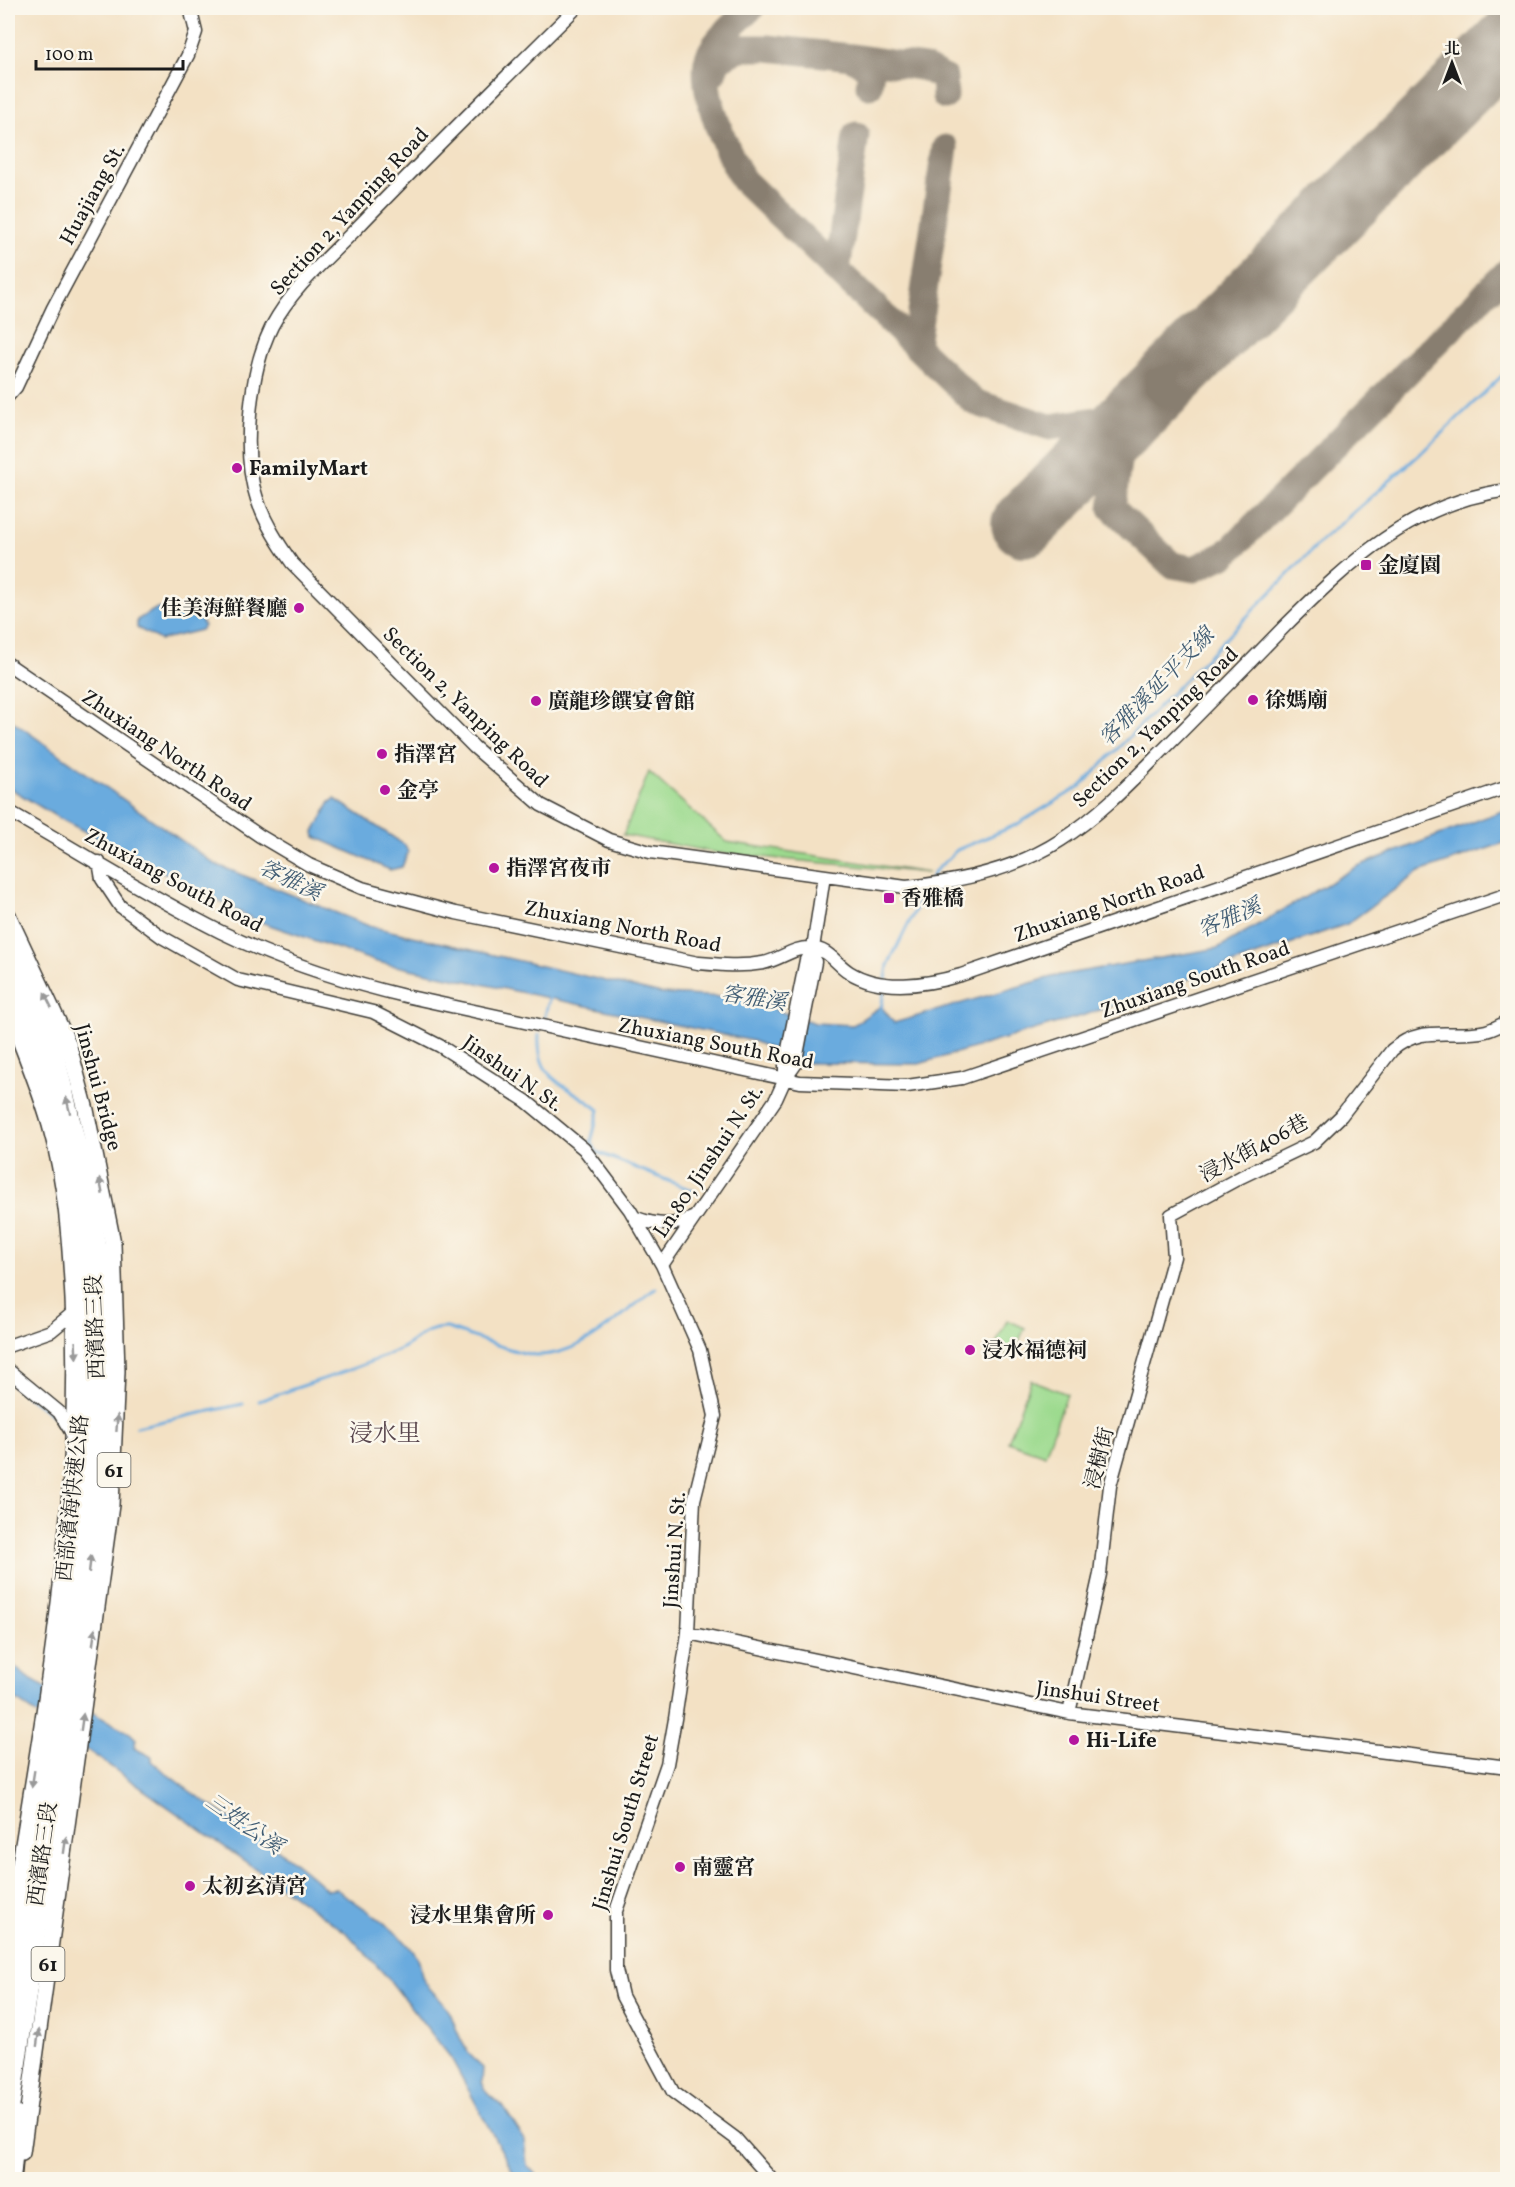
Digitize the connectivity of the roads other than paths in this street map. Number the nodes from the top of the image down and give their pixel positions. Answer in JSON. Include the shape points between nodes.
{"nodes":[{"id":1,"x":193,"y":8,"type":"edge"},
{"id":2,"x":576,"y":8,"type":"edge"},
{"id":3,"x":8,"y":396,"type":"edge"},
{"id":4,"x":1508,"y":490,"type":"edge"},
{"id":5,"x":8,"y":664,"type":"edge"},
{"id":6,"x":1508,"y":787,"type":"edge"},
{"id":7,"x":8,"y":811,"type":"edge"},
{"id":8,"x":99,"y":862,"type":"junction"},
{"id":9,"x":824,"y":876,"type":"junction"},
{"id":10,"x":1508,"y":894,"type":"edge"},
{"id":11,"x":8,"y":915,"type":"edge"},
{"id":12,"x":8,"y":938,"type":"edge"},
{"id":13,"x":813,"y":948,"type":"junction"},
{"id":14,"x":8,"y":971,"type":"edge"},
{"id":15,"x":8,"y":1010,"type":"edge"},
{"id":16,"x":1508,"y":1021,"type":"edge"},
{"id":17,"x":785,"y":1079,"type":"junction"},
{"id":18,"x":1171,"y":1215,"type":"joint"},
{"id":19,"x":693,"y":1217,"type":"junction"},
{"id":20,"x":636,"y":1218,"type":"junction"},
{"id":21,"x":91,"y":1246,"type":"junction"},
{"id":22,"x":662,"y":1264,"type":"junction"},
{"id":23,"x":74,"y":1312,"type":"junction"},
{"id":24,"x":8,"y":1346,"type":"edge"},
{"id":25,"x":8,"y":1370,"type":"edge"},
{"id":26,"x":73,"y":1435,"type":"junction"},
{"id":27,"x":688,"y":1633,"type":"junction"},
{"id":28,"x":74,"y":1685,"type":"junction"},
{"id":29,"x":1069,"y":1713,"type":"junction"},
{"id":30,"x":60,"y":1734,"type":"junction"},
{"id":31,"x":1508,"y":1767,"type":"edge"},
{"id":32,"x":38,"y":1826,"type":"junction"},
{"id":33,"x":8,"y":1938,"type":"edge"},
{"id":34,"x":8,"y":1966,"type":"edge"},
{"id":35,"x":28,"y":1990,"type":"junction"},
{"id":36,"x":8,"y":2029,"type":"edge"},
{"id":37,"x":8,"y":2129,"type":"edge"},
{"id":38,"x":12,"y":2180,"type":"edge"},
{"id":39,"x":18,"y":2180,"type":"edge"},
{"id":40,"x":772,"y":2180,"type":"edge"}],
"edges":[{"from":1,"to":3,"type":"street","name":"Huajiang St.","via":[[196,32],[188,55]]},
{"from":2,"to":9,"type":"street","name":"Section 2, Yanping Road","via":[[297,290],[273,326],[260,358],[251,399],[250,452],[256,498],[274,537],[292,563],[474,747],[541,805],[609,840],[650,852]]},
{"from":4,"to":9,"type":"street","name":"Section 2, Yanping Road","via":[[1433,510],[1387,536],[1342,571],[1131,782],[1059,842],[1011,864],[946,883],[906,887]]},
{"from":5,"to":13,"type":"street","name":"Zhuxiang North Road","via":[[260,836],[309,865],[362,888],[437,909],[698,963],[763,963],[801,948]]},
{"from":6,"to":13,"type":"street","name":"Zhuxiang North Road","via":[[940,981],[873,981],[845,969],[829,952]]},
{"from":7,"to":8,"type":"street","name":"Zhuxiang South Road"},
{"from":8,"to":17,"type":"street","name":"Zhuxiang South Road","via":[[222,932],[352,983]]},
{"from":8,"to":20,"type":"street","name":"Jinshui N. St.","via":[[102,879],[120,906],[162,937],[238,980],[373,1012],[440,1046],[526,1101],[584,1149]]},
{"from":9,"to":13,"type":"street"},
{"from":10,"to":17,"type":"street","name":"Zhuxiang South Road","via":[[962,1078],[907,1086]]},
{"from":21,"to":11,"type":"main road","name":"Jinshui Bridge","number":"61","one_way":true,"via":[[86,1110],[68,1042]]},
{"from":21,"to":12,"type":"highway","name":"Jinshui Bridge","number":"61","one_way":true,"via":[[86,1178],[54,1047]]},
{"from":13,"to":17,"type":"street"},
{"from":14,"to":21,"type":"highway","number":"61","via":[[39,1052]]},
{"from":15,"to":21,"type":"main road","number":"61"},
{"from":16,"to":18,"type":"street","name":"浸水街406巷","via":[[1483,1032],[1422,1034],[1402,1041],[1314,1142]]},
{"from":17,"to":19,"type":"street","name":"Ln.80, Jinshui N. St.","via":[[776,1099]]},
{"from":18,"to":29,"type":"street","name":"浸樹街","via":[[1174,1257],[1110,1486],[1100,1574]]},
{"from":19,"to":20,"type":"street","via":[[667,1224]]},
{"from":19,"to":22,"type":"street","name":"Ln.80, Jinshui N. St."},
{"from":20,"to":22,"type":"street","name":"Jinshui N. St."},
{"from":21,"to":23,"type":"main road","name":"西濱路三段","number":"61"},
{"from":21,"to":28,"type":"highway","name":"西部濱海快速公路","number":"61","via":[[89,1457]]},
{"from":28,"to":21,"type":"main road","name":"西濱路三段","number":"61","one_way":true,"via":[[111,1505],[118,1412]]},
{"from":22,"to":27,"type":"street","name":"Jinshui N. St.","via":[[700,1350],[715,1416],[694,1500]]},
{"from":23,"to":24,"type":"street","via":[[51,1331]]},
{"from":23,"to":26,"type":"main road","name":"西濱路三段","number":"61","one_way":true},
{"from":25,"to":26,"type":"street","via":[[59,1412]]},
{"from":26,"to":30,"type":"main road","name":"西濱路三段","number":"61","via":[[52,1658]]},
{"from":27,"to":29,"type":"street","name":"Jinshui Street"},
{"from":27,"to":40,"type":"street","name":"Jinshui South Street","via":[[667,1764],[616,1911],[616,1970],[622,1996],[673,2092],[735,2138]]},
{"from":28,"to":30,"type":"highway","number":"61"},
{"from":30,"to":28,"type":"main road","number":"61","one_way":true},
{"from":29,"to":31,"type":"street","name":"Jinshui Street"},
{"from":30,"to":32,"type":"highway","number":"61"},
{"from":30,"to":33,"type":"main road","name":"西濱路三段","number":"61","one_way":true},
{"from":30,"to":35,"type":"highway","number":"61"},
{"from":39,"to":30,"type":"main road","name":"西濱路三段","number":"61","one_way":true},
{"from":32,"to":34,"type":"highway"},
{"from":32,"to":36,"type":"highway","number":"61"},
{"from":35,"to":37,"type":"highway","number":"61"},
{"from":35,"to":38,"type":"highway"}]}
